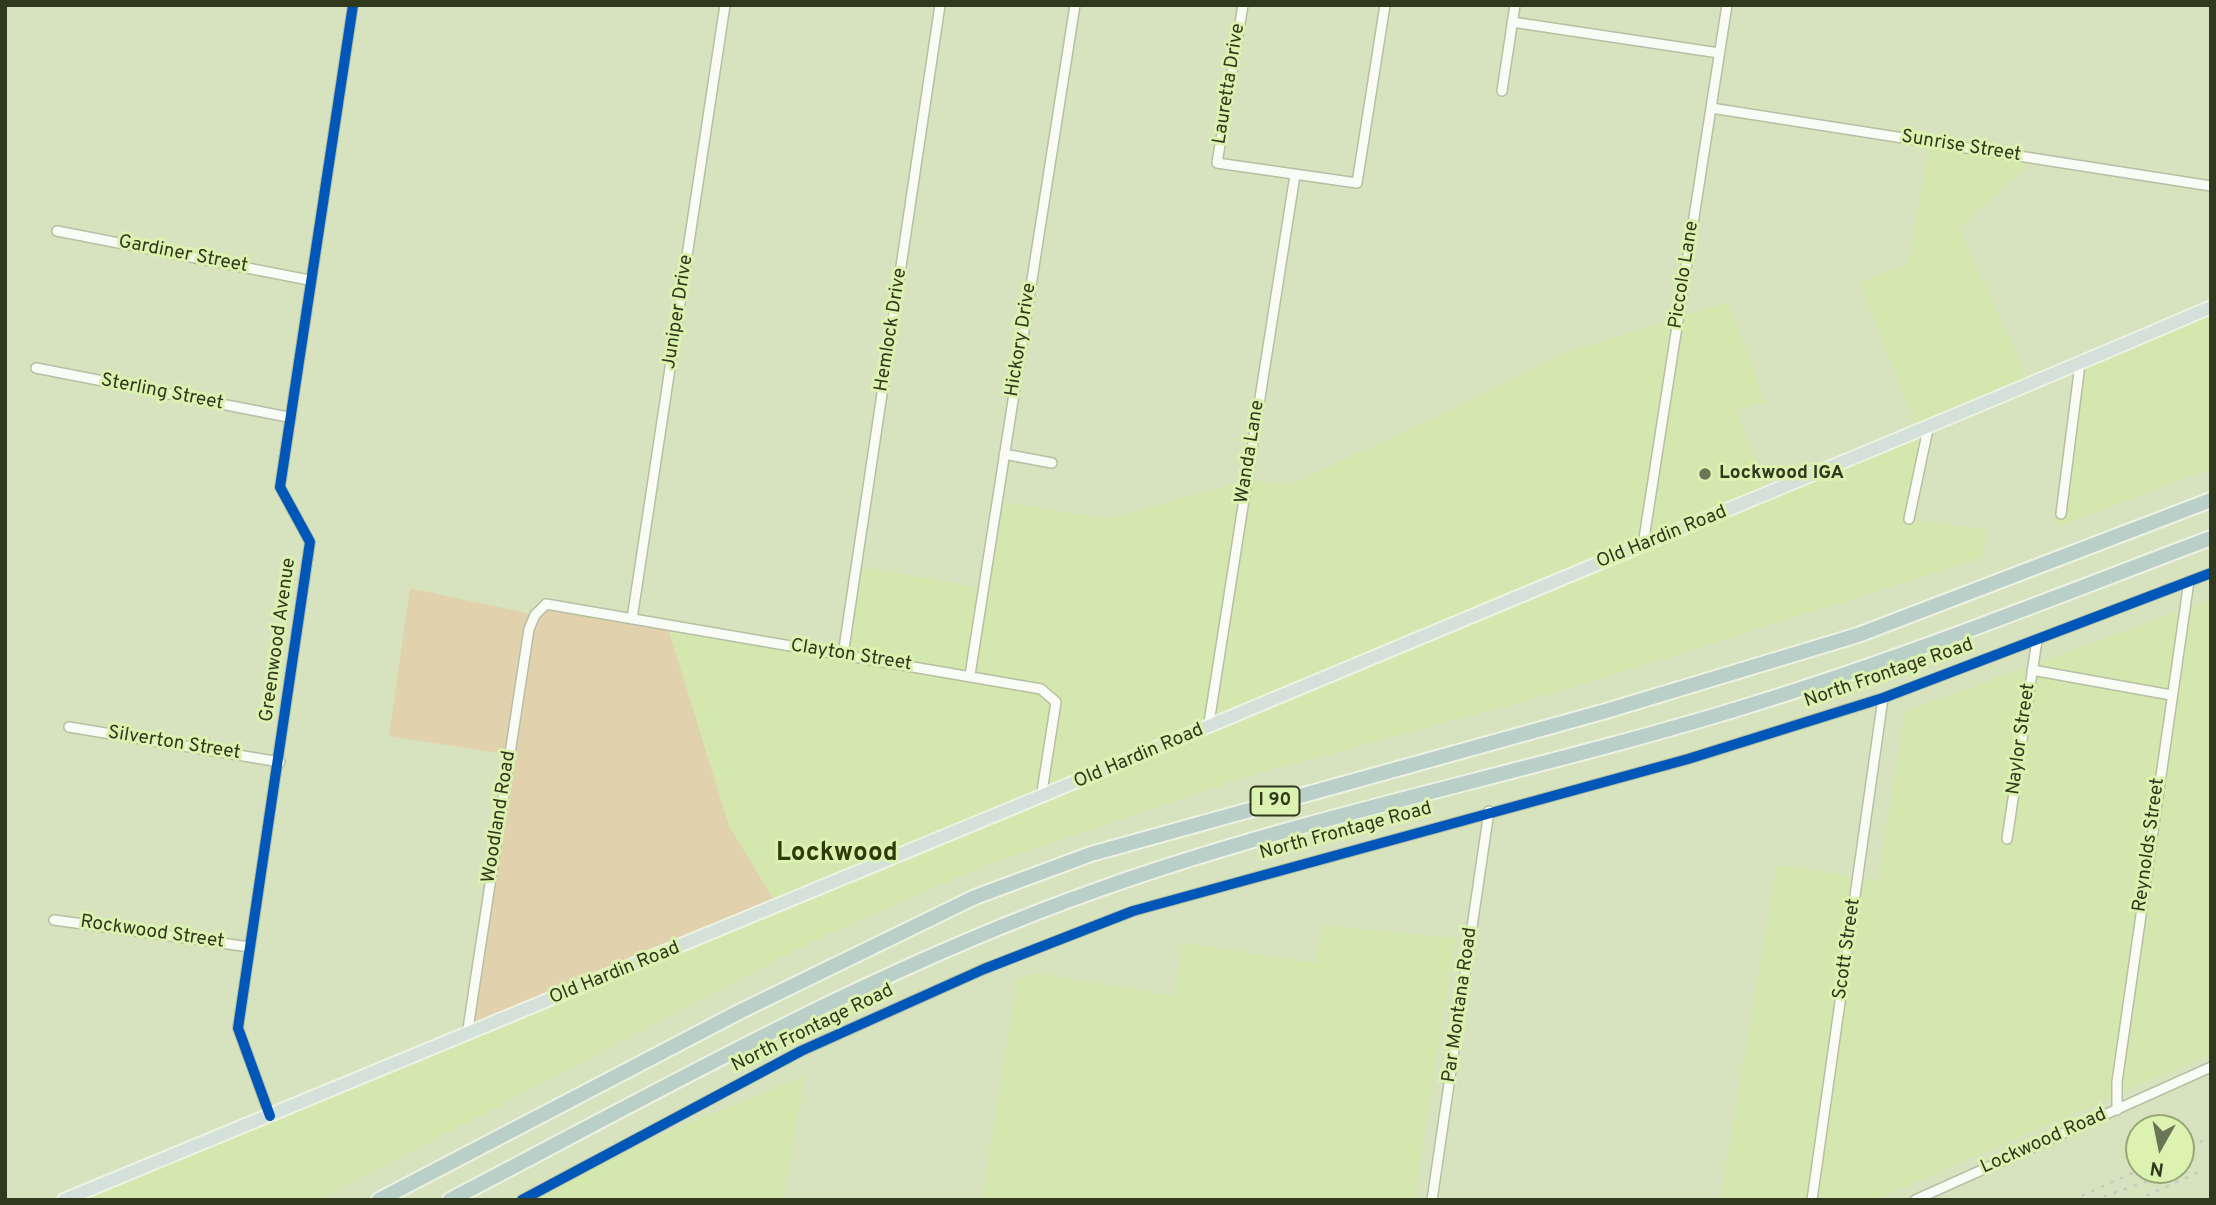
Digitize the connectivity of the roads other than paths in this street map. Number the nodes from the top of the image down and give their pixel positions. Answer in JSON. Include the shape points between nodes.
{"nodes":[{"id":1,"x":353,"y":5,"type":"edge"},
{"id":2,"x":726,"y":5,"type":"edge"},
{"id":3,"x":940,"y":5,"type":"edge"},
{"id":4,"x":1075,"y":5,"type":"edge"},
{"id":5,"x":1242,"y":5,"type":"edge"},
{"id":6,"x":1385,"y":5,"type":"edge"},
{"id":7,"x":1515,"y":5,"type":"edge"},
{"id":8,"x":1727,"y":5,"type":"edge"},
{"id":9,"x":1512,"y":22,"type":"junction"},
{"id":10,"x":1720,"y":53,"type":"junction"},
{"id":11,"x":1502,"y":91,"type":"dead end"},
{"id":12,"x":1711,"y":108,"type":"junction"},
{"id":13,"x":1294,"y":174,"type":"junction"},
{"id":14,"x":2211,"y":186,"type":"edge"},
{"id":15,"x":57,"y":231,"type":"dead end"},
{"id":16,"x":309,"y":280,"type":"junction"},
{"id":17,"x":2211,"y":307,"type":"edge"},
{"id":18,"x":2080,"y":363,"type":"junction"},
{"id":19,"x":36,"y":368,"type":"dead end"},
{"id":20,"x":288,"y":417,"type":"junction"},
{"id":21,"x":1928,"y":429,"type":"junction"},
{"id":22,"x":1004,"y":454,"type":"junction"},
{"id":23,"x":1052,"y":463,"type":"dead end"},
{"id":24,"x":2211,"y":500,"type":"edge"},
{"id":25,"x":2061,"y":514,"type":"dead end"},
{"id":26,"x":1909,"y":519,"type":"dead end"},
{"id":27,"x":2211,"y":538,"type":"edge"},
{"id":28,"x":1643,"y":545,"type":"junction"},
{"id":29,"x":2211,"y":573,"type":"edge"},
{"id":30,"x":2189,"y":581,"type":"junction"},
{"id":31,"x":546,"y":604,"type":"joint"},
{"id":32,"x":632,"y":619,"type":"junction"},
{"id":33,"x":2037,"y":640,"type":"junction"},
{"id":34,"x":843,"y":655,"type":"junction"},
{"id":35,"x":2032,"y":670,"type":"junction"},
{"id":36,"x":970,"y":676,"type":"junction"},
{"id":37,"x":2171,"y":695,"type":"junction"},
{"id":38,"x":1883,"y":698,"type":"junction"},
{"id":39,"x":69,"y":727,"type":"dead end"},
{"id":40,"x":1208,"y":729,"type":"junction"},
{"id":41,"x":280,"y":762,"type":"junction"},
{"id":42,"x":1041,"y":799,"type":"junction"},
{"id":43,"x":1489,"y":811,"type":"junction"},
{"id":44,"x":2007,"y":839,"type":"dead end"},
{"id":45,"x":54,"y":920,"type":"dead end"},
{"id":46,"x":250,"y":947,"type":"junction"},
{"id":47,"x":467,"y":1035,"type":"junction"},
{"id":48,"x":2211,"y":1067,"type":"edge"},
{"id":49,"x":2117,"y":1110,"type":"junction"},
{"id":50,"x":270,"y":1116,"type":"junction"},
{"id":51,"x":64,"y":1200,"type":"edge"},
{"id":52,"x":379,"y":1200,"type":"edge"},
{"id":53,"x":450,"y":1200,"type":"edge"},
{"id":54,"x":522,"y":1200,"type":"edge"},
{"id":55,"x":1432,"y":1200,"type":"edge"},
{"id":56,"x":1812,"y":1200,"type":"edge"},
{"id":57,"x":1914,"y":1200,"type":"edge"}],
"edges":[{"from":1,"to":16,"type":"street","name":"Greenwood Avenue"},
{"from":2,"to":32,"type":"street","name":"Juniper Drive"},
{"from":3,"to":34,"type":"street","name":"Hemlock Drive"},
{"from":4,"to":22,"type":"street","name":"Hickory Drive"},
{"from":5,"to":13,"type":"street","name":"Lauretta Drive","via":[[1217,163]]},
{"from":6,"to":13,"type":"street","via":[[1357,183]]},
{"from":7,"to":9,"type":"street"},
{"from":8,"to":10,"type":"street","name":"Piccolo Lane"},
{"from":9,"to":10,"type":"street"},
{"from":9,"to":11,"type":"street"},
{"from":10,"to":12,"type":"street","name":"Piccolo Lane"},
{"from":12,"to":14,"type":"street","name":"Sunrise Street"},
{"from":12,"to":28,"type":"street","name":"Piccolo Lane"},
{"from":13,"to":40,"type":"street","name":"Wanda Lane"},
{"from":15,"to":16,"type":"street","name":"Gardiner Street"},
{"from":16,"to":20,"type":"street","name":"Greenwood Avenue"},
{"from":17,"to":18,"type":"main road","name":"Old Hardin Road"},
{"from":18,"to":21,"type":"main road","name":"Old Hardin Road"},
{"from":18,"to":25,"type":"street"},
{"from":19,"to":20,"type":"street","name":"Sterling Street"},
{"from":20,"to":41,"type":"street","name":"Greenwood Avenue","via":[[280,487],[310,542]]},
{"from":21,"to":26,"type":"street"},
{"from":21,"to":28,"type":"main road","name":"Old Hardin Road"},
{"from":22,"to":23,"type":"street"},
{"from":22,"to":36,"type":"street","name":"Hickory Drive"},
{"from":24,"to":52,"type":"highway","number":"I 90","via":[[1858,635],[1606,711],[1091,855],[975,897],[752,1005]]},
{"from":27,"to":53,"type":"highway","number":"I 90","via":[[1868,666],[1744,707],[1219,850],[1100,889],[874,981]]},
{"from":28,"to":40,"type":"main road","name":"Old Hardin Road"},
{"from":29,"to":30,"type":"street","name":"North Frontage Road"},
{"from":30,"to":33,"type":"street","name":"North Frontage Road"},
{"from":30,"to":37,"type":"street","name":"Reynolds Street"},
{"from":31,"to":32,"type":"street","name":"Clayton Street"},
{"from":31,"to":47,"type":"street","name":"Woodland Road","via":[[529,629]]},
{"from":32,"to":34,"type":"street","name":"Clayton Street"},
{"from":33,"to":35,"type":"street","name":"Naylor Street"},
{"from":33,"to":38,"type":"street","name":"North Frontage Road"},
{"from":34,"to":36,"type":"street","name":"Clayton Street"},
{"from":35,"to":37,"type":"street"},
{"from":35,"to":44,"type":"street","name":"Naylor Street"},
{"from":36,"to":42,"type":"street","name":"Clayton Street","via":[[1041,689],[1056,702]]},
{"from":37,"to":49,"type":"street","name":"Reynolds Street","via":[[2117,1082]]},
{"from":38,"to":43,"type":"street","name":"North Frontage Road","via":[[1688,759]]},
{"from":38,"to":56,"type":"street","name":"Scott Street"},
{"from":39,"to":41,"type":"street","name":"Silverton Street"},
{"from":40,"to":42,"type":"main road","name":"Old Hardin Road"},
{"from":41,"to":46,"type":"street","name":"Greenwood Avenue"},
{"from":42,"to":47,"type":"main road","name":"Old Hardin Road"},
{"from":43,"to":54,"type":"street","name":"North Frontage Road","via":[[1132,911],[984,969],[801,1051]]},
{"from":43,"to":55,"type":"street","name":"Par Montana Road"},
{"from":45,"to":46,"type":"street","name":"Rockwood Street"},
{"from":46,"to":50,"type":"street","name":"Greenwood Avenue","via":[[238,1028]]},
{"from":47,"to":50,"type":"main road","name":"Old Hardin Road"},
{"from":48,"to":49,"type":"street","name":"Lockwood Road"},
{"from":49,"to":57,"type":"street","name":"Lockwood Road"},
{"from":50,"to":51,"type":"main road","name":"Old Hardin Road"}]}
